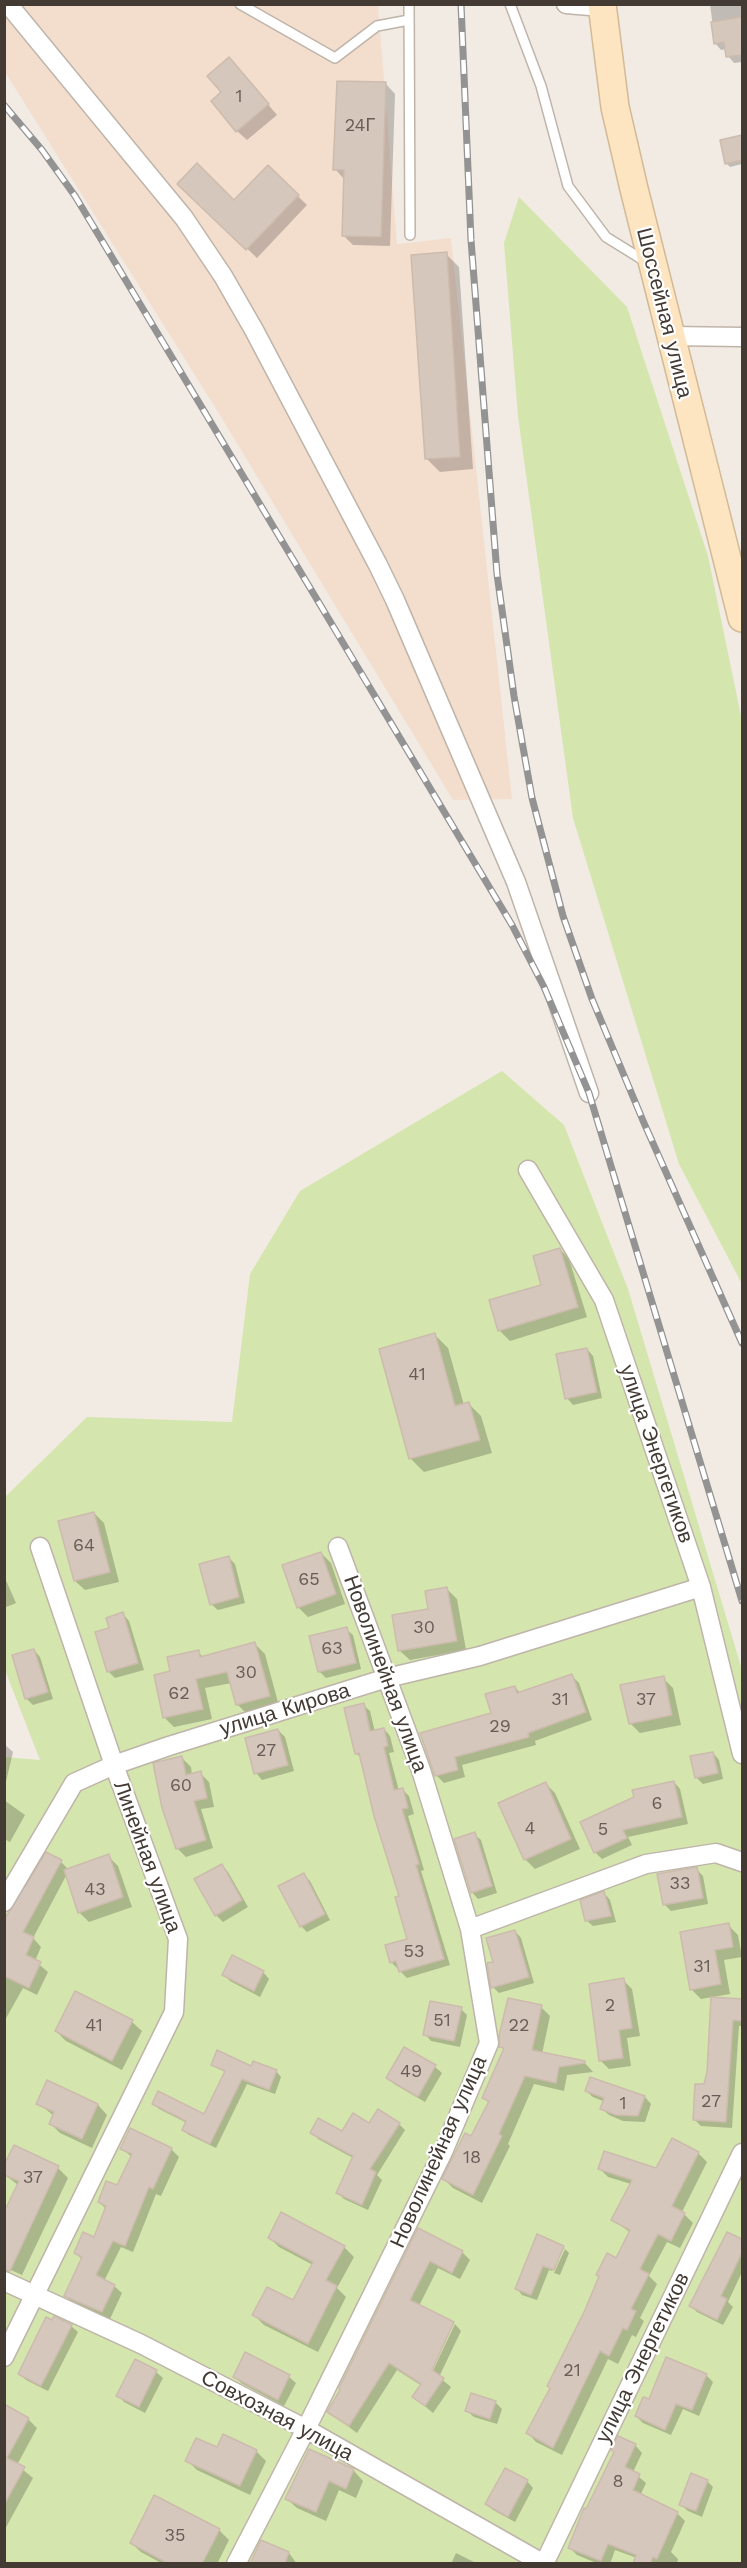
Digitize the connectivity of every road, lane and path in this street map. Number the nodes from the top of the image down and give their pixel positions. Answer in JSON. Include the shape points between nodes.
{"nodes":[{"id":1,"x":8,"y":4,"type":"edge"},
{"id":2,"x":240,"y":4,"type":"edge"},
{"id":3,"x":409,"y":4,"type":"edge"},
{"id":4,"x":510,"y":4,"type":"edge"},
{"id":5,"x":566,"y":4,"type":"edge"},
{"id":6,"x":602,"y":6,"type":"edge"},
{"id":7,"x":409,"y":20,"type":"junction"},
{"id":8,"x":410,"y":236,"type":"dead end"},
{"id":9,"x":652,"y":266,"type":"junction"},
{"id":10,"x":670,"y":336,"type":"junction"},
{"id":11,"x":742,"y":337,"type":"edge"},
{"id":12,"x":742,"y":618,"type":"edge"},
{"id":13,"x":589,"y":1093,"type":"dead end"},
{"id":14,"x":528,"y":1170,"type":"dead end"},
{"id":15,"x":40,"y":1547,"type":"dead end"},
{"id":16,"x":338,"y":1547,"type":"dead end"},
{"id":17,"x":701,"y":1587,"type":"junction"},
{"id":18,"x":387,"y":1678,"type":"junction"},
{"id":19,"x":742,"y":1754,"type":"edge"},
{"id":20,"x":114,"y":1765,"type":"junction"},
{"id":21,"x":742,"y":1862,"type":"edge"},
{"id":22,"x":4,"y":1902,"type":"edge"},
{"id":23,"x":470,"y":1929,"type":"junction"},
{"id":24,"x":742,"y":2153,"type":"edge"},
{"id":25,"x":4,"y":2281,"type":"edge"},
{"id":26,"x":36,"y":2296,"type":"junction"},
{"id":27,"x":4,"y":2357,"type":"edge"},
{"id":28,"x":306,"y":2429,"type":"junction"},
{"id":29,"x":236,"y":2564,"type":"edge"},
{"id":30,"x":544,"y":2564,"type":"edge"}],
"edges":[{"from":1,"to":13,"type":"street","via":[[184,218],[224,276],[254,330],[399,609],[516,882]]},
{"from":2,"to":7,"type":"lane","via":[[335,58],[377,26]]},
{"from":3,"to":7,"type":"lane"},
{"from":4,"to":9,"type":"lane","via":[[540,86],[568,186],[606,237]]},
{"from":5,"to":6,"type":"street"},
{"from":6,"to":9,"type":"main road","name":"Шоссейная улица","via":[[615,106]]},
{"from":7,"to":8,"type":"lane"},
{"from":9,"to":10,"type":"main road","name":"Шоссейная улица"},
{"from":10,"to":11,"type":"street"},
{"from":10,"to":12,"type":"main road","name":"Шоссейная улица"},
{"from":14,"to":17,"type":"street","name":"улица Энергетиков","via":[[604,1300]]},
{"from":15,"to":20,"type":"street","name":"Линейная улица"},
{"from":16,"to":18,"type":"street","name":"Новолинейная улица"},
{"from":17,"to":18,"type":"street","name":"улица Кирова","via":[[480,1656]]},
{"from":17,"to":19,"type":"street","name":"улица Энергетиков"},
{"from":18,"to":20,"type":"street","name":"улица Кирова"},
{"from":18,"to":23,"type":"street","name":"Новолинейная улица","via":[[421,1770]]},
{"from":20,"to":22,"type":"street","name":"улица Кирова","via":[[74,1783]]},
{"from":20,"to":26,"type":"street","name":"Линейная улица","via":[[178,1939],[174,2012]]},
{"from":21,"to":23,"type":"street","via":[[716,1853],[646,1864]]},
{"from":23,"to":28,"type":"street","name":"Новолинейная улица","via":[[489,2043],[443,2152]]},
{"from":24,"to":30,"type":"street","name":"улица Энергетиков"},
{"from":25,"to":26,"type":"street","name":"Совхозная улица"},
{"from":26,"to":27,"type":"street","name":"Линейная улица"},
{"from":26,"to":28,"type":"street","name":"Совхозная улица","via":[[141,2344]]},
{"from":28,"to":29,"type":"street","name":"Новолинейная улица"},
{"from":28,"to":30,"type":"street","name":"Совхозная улица"}]}
